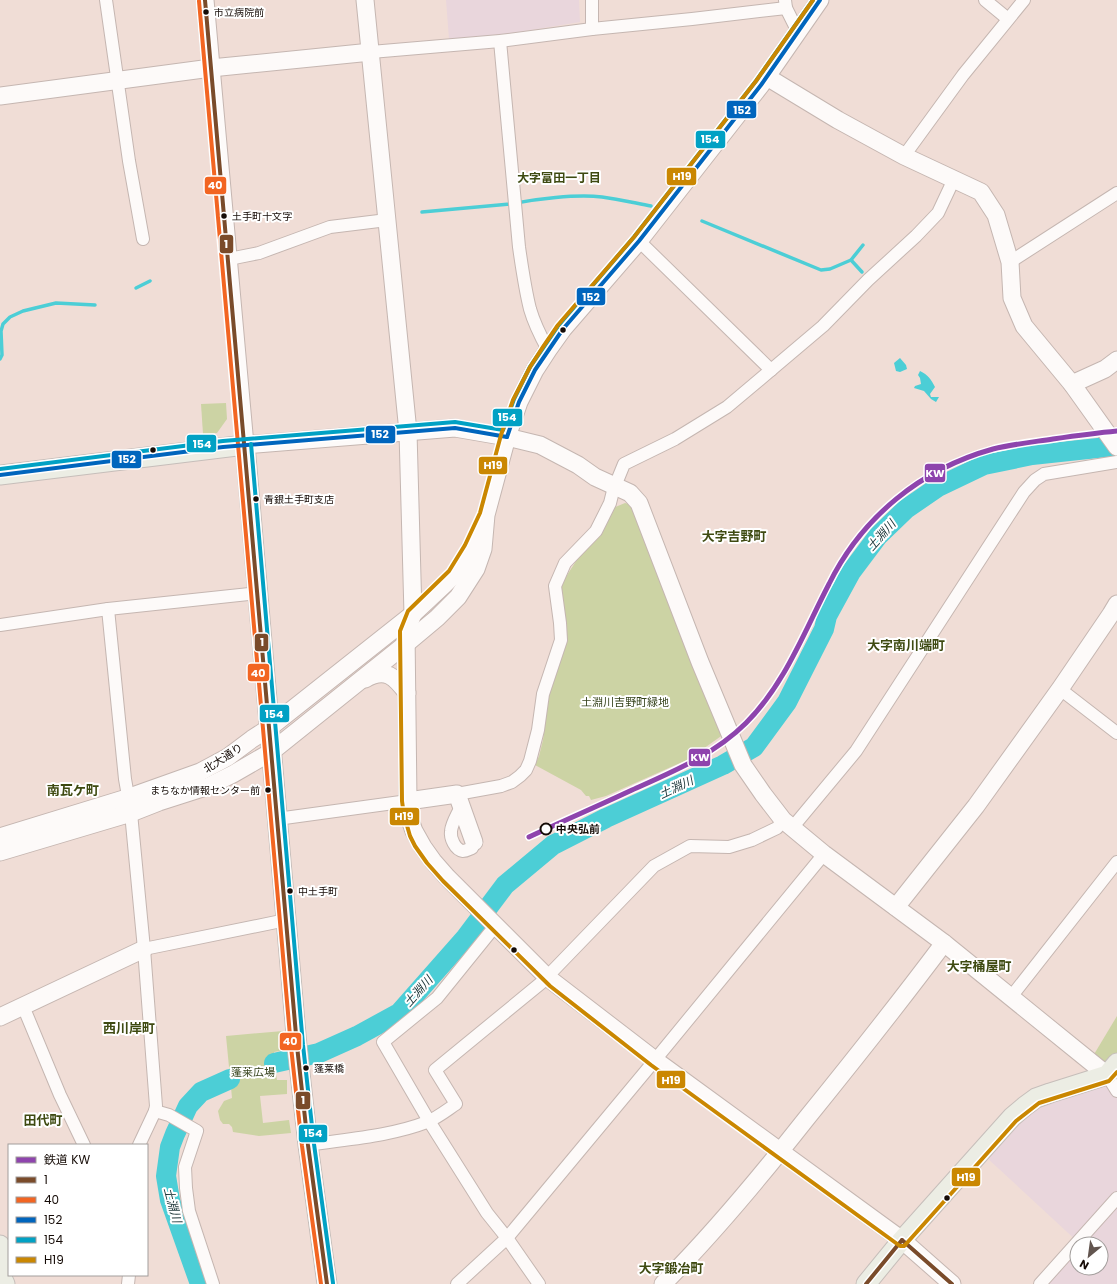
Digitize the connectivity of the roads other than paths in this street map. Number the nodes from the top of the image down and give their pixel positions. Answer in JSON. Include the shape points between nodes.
{"nodes":[{"id":1,"x":106,"y":0,"type":"edge"},
{"id":2,"x":206,"y":0,"type":"edge"},
{"id":3,"x":365,"y":0,"type":"edge"},
{"id":4,"x":592,"y":0,"type":"edge"},
{"id":5,"x":820,"y":0,"type":"edge"},
{"id":6,"x":984,"y":0,"type":"edge"},
{"id":7,"x":1024,"y":0,"type":"edge"},
{"id":8,"x":785,"y":4,"type":"edge"},
{"id":9,"x":1008,"y":19,"type":"junction"},
{"id":10,"x":592,"y":29,"type":"junction"},
{"id":11,"x":798,"y":32,"type":"junction"},
{"id":12,"x":500,"y":41,"type":"junction"},
{"id":13,"x":371,"y":52,"type":"junction"},
{"id":14,"x":212,"y":68,"type":"junction"},
{"id":15,"x":767,"y":77,"type":"junction"},
{"id":16,"x":118,"y":80,"type":"junction"},
{"id":17,"x":0,"y":96,"type":"edge"},
{"id":18,"x":904,"y":156,"type":"junction"},
{"id":19,"x":954,"y":179,"type":"junction"},
{"id":20,"x":1117,"y":193,"type":"edge"},
{"id":21,"x":387,"y":220,"type":"junction"},
{"id":22,"x":143,"y":239,"type":"dead end"},
{"id":23,"x":639,"y":241,"type":"junction"},
{"id":24,"x":229,"y":259,"type":"junction"},
{"id":25,"x":1010,"y":262,"type":"junction"},
{"id":26,"x":548,"y":350,"type":"junction"},
{"id":27,"x":1117,"y":360,"type":"edge"},
{"id":28,"x":771,"y":370,"type":"junction"},
{"id":29,"x":1072,"y":384,"type":"junction"},
{"id":30,"x":408,"y":432,"type":"junction"},
{"id":31,"x":507,"y":436,"type":"junction"},
{"id":32,"x":1114,"y":442,"type":"edge"},
{"id":33,"x":245,"y":445,"type":"junction"},
{"id":34,"x":1117,"y":462,"type":"edge"},
{"id":35,"x":0,"y":475,"type":"edge"},
{"id":36,"x":615,"y":486,"type":"junction"},
{"id":37,"x":486,"y":515,"type":"junction"},
{"id":38,"x":258,"y":593,"type":"junction"},
{"id":39,"x":1117,"y":604,"type":"edge"},
{"id":40,"x":108,"y":609,"type":"junction"},
{"id":41,"x":413,"y":614,"type":"junction"},
{"id":42,"x":0,"y":625,"type":"edge"},
{"id":43,"x":407,"y":643,"type":"junction"},
{"id":44,"x":356,"y":684,"type":"junction"},
{"id":45,"x":1060,"y":689,"type":"junction"},
{"id":46,"x":407,"y":693,"type":"junction"},
{"id":47,"x":269,"y":728,"type":"junction"},
{"id":48,"x":1117,"y":733,"type":"edge"},
{"id":49,"x":272,"y":752,"type":"junction"},
{"id":50,"x":459,"y":800,"type":"junction"},
{"id":51,"x":408,"y":801,"type":"junction"},
{"id":52,"x":129,"y":806,"type":"junction"},
{"id":53,"x":277,"y":819,"type":"junction"},
{"id":54,"x":788,"y":824,"type":"junction"},
{"id":55,"x":0,"y":837,"type":"edge"},
{"id":56,"x":474,"y":842,"type":"dead end"},
{"id":57,"x":0,"y":852,"type":"edge"},
{"id":58,"x":824,"y":854,"type":"junction"},
{"id":59,"x":1117,"y":862,"type":"edge"},
{"id":60,"x":896,"y":907,"type":"junction"},
{"id":61,"x":286,"y":920,"type":"junction"},
{"id":62,"x":494,"y":924,"type":"junction"},
{"id":63,"x":944,"y":943,"type":"junction"},
{"id":64,"x":144,"y":949,"type":"junction"},
{"id":65,"x":547,"y":977,"type":"junction"},
{"id":66,"x":1011,"y":997,"type":"junction"},
{"id":67,"x":24,"y":1006,"type":"junction"},
{"id":68,"x":0,"y":1017,"type":"edge"},
{"id":69,"x":656,"y":1060,"type":"junction"},
{"id":70,"x":1115,"y":1075,"type":"edge"},
{"id":71,"x":155,"y":1111,"type":"junction"},
{"id":72,"x":429,"y":1121,"type":"junction"},
{"id":73,"x":84,"y":1144,"type":"edge"},
{"id":74,"x":139,"y":1144,"type":"edge"},
{"id":75,"x":308,"y":1145,"type":"junction"},
{"id":76,"x":781,"y":1150,"type":"junction"},
{"id":77,"x":1117,"y":1198,"type":"edge"},
{"id":78,"x":507,"y":1238,"type":"junction"},
{"id":79,"x":902,"y":1240,"type":"junction"},
{"id":80,"x":0,"y":1245,"type":"edge"},
{"id":81,"x":8,"y":1262,"type":"edge"},
{"id":82,"x":0,"y":1273,"type":"edge"},
{"id":83,"x":5,"y":1284,"type":"edge"},
{"id":84,"x":214,"y":1284,"type":"edge"},
{"id":85,"x":327,"y":1284,"type":"edge"},
{"id":86,"x":457,"y":1284,"type":"edge"},
{"id":87,"x":538,"y":1284,"type":"edge"},
{"id":88,"x":663,"y":1284,"type":"edge"},
{"id":89,"x":866,"y":1284,"type":"edge"},
{"id":90,"x":952,"y":1284,"type":"edge"},
{"id":91,"x":1040,"y":1284,"type":"edge"}],
"edges":[{"from":1,"to":16,"type":"street"},
{"from":2,"to":14,"type":"street"},
{"from":3,"to":13,"type":"street"},
{"from":4,"to":10,"type":"street"},
{"from":5,"to":11,"type":"street"},
{"from":6,"to":9,"type":"street"},
{"from":7,"to":9,"type":"street"},
{"from":8,"to":10,"type":"street","via":[[692,19]]},
{"from":8,"to":11,"type":"street"},
{"from":9,"to":18,"type":"street"},
{"from":10,"to":12,"type":"street"},
{"from":11,"to":15,"type":"street"},
{"from":12,"to":13,"type":"street"},
{"from":12,"to":26,"type":"street","via":[[521,260],[531,310]]},
{"from":13,"to":14,"type":"street"},
{"from":13,"to":21,"type":"street"},
{"from":14,"to":16,"type":"street"},
{"from":14,"to":24,"type":"street"},
{"from":15,"to":18,"type":"street"},
{"from":15,"to":23,"type":"street"},
{"from":16,"to":17,"type":"street"},
{"from":16,"to":22,"type":"street"},
{"from":18,"to":19,"type":"street"},
{"from":19,"to":25,"type":"street","via":[[980,192],[996,215]]},
{"from":19,"to":28,"type":"street","via":[[938,213],[916,236],[823,326]]},
{"from":20,"to":25,"type":"street"},
{"from":21,"to":24,"type":"street","via":[[330,227],[259,253]]},
{"from":21,"to":30,"type":"street"},
{"from":23,"to":26,"type":"street"},
{"from":23,"to":28,"type":"street"},
{"from":24,"to":33,"type":"street"},
{"from":25,"to":29,"type":"street","via":[[1012,298],[1024,326]]},
{"from":26,"to":31,"type":"street","via":[[519,402]]},
{"from":27,"to":29,"type":"street","via":[[1106,369]]},
{"from":28,"to":36,"type":"street","via":[[727,407],[675,439],[624,464]]},
{"from":29,"to":32,"type":"street"},
{"from":30,"to":31,"type":"street","via":[[454,428]]},
{"from":30,"to":33,"type":"street"},
{"from":30,"to":41,"type":"street"},
{"from":31,"to":36,"type":"street","via":[[540,445]]},
{"from":31,"to":37,"type":"street"},
{"from":33,"to":35,"type":"main road"},
{"from":33,"to":38,"type":"main road"},
{"from":34,"to":54,"type":"street","via":[[1044,474],[1024,492],[856,751]]},
{"from":36,"to":50,"type":"street","via":[[610,503],[596,531],[565,563],[555,586],[560,640],[543,694],[538,730],[526,770],[512,782]]},
{"from":36,"to":54,"type":"street","via":[[630,493],[639,503],[700,662],[742,761],[763,794]]},
{"from":37,"to":41,"type":"street","name":"北大通り","via":[[454,575]]},
{"from":37,"to":43,"type":"street","name":"北大通り","via":[[483,549],[468,583],[437,618]]},
{"from":38,"to":40,"type":"street"},
{"from":38,"to":47,"type":"main road"},
{"from":39,"to":45,"type":"street"},
{"from":40,"to":42,"type":"street"},
{"from":40,"to":52,"type":"street"},
{"from":41,"to":43,"type":"street","via":[[406,631]]},
{"from":41,"to":47,"type":"street","name":"北大通り"},
{"from":43,"to":44,"type":"street","name":"北大通り"},
{"from":43,"to":46,"type":"street"},
{"from":44,"to":46,"type":"street","via":[[370,676],[385,674],[394,678]]},
{"from":44,"to":49,"type":"street","name":"北大通り"},
{"from":45,"to":48,"type":"street"},
{"from":45,"to":60,"type":"street","via":[[976,806]]},
{"from":46,"to":51,"type":"street"},
{"from":47,"to":49,"type":"main road"},
{"from":47,"to":52,"type":"street","name":"北大通り","via":[[228,757]]},
{"from":49,"to":52,"type":"street","name":"北大通り","via":[[209,786],[159,802]]},
{"from":49,"to":53,"type":"main road"},
{"from":50,"to":51,"type":"street"},
{"from":50,"to":56,"type":"street"},
{"from":51,"to":53,"type":"street"},
{"from":51,"to":62,"type":"street","via":[[409,818],[423,847],[447,877]]},
{"from":52,"to":55,"type":"street","name":"北大通り"},
{"from":52,"to":57,"type":"street","name":"北大通り"},
{"from":52,"to":64,"type":"street"},
{"from":53,"to":61,"type":"main road"},
{"from":54,"to":58,"type":"street"},
{"from":54,"to":65,"type":"street","via":[[729,847],[690,846],[654,866]]},
{"from":58,"to":60,"type":"street"},
{"from":58,"to":69,"type":"street"},
{"from":59,"to":66,"type":"street"},
{"from":60,"to":63,"type":"street"},
{"from":61,"to":64,"type":"street"},
{"from":61,"to":75,"type":"main road"},
{"from":62,"to":65,"type":"street"},
{"from":62,"to":72,"type":"street","via":[[437,998],[383,1042]]},
{"from":63,"to":66,"type":"street"},
{"from":63,"to":76,"type":"street"},
{"from":64,"to":67,"type":"street"},
{"from":64,"to":71,"type":"street"},
{"from":65,"to":69,"type":"street"},
{"from":65,"to":72,"type":"street","via":[[435,1070],[456,1104]]},
{"from":66,"to":70,"type":"street"},
{"from":67,"to":68,"type":"street"},
{"from":67,"to":73,"type":"street"},
{"from":69,"to":76,"type":"street"},
{"from":69,"to":78,"type":"street"},
{"from":70,"to":79,"type":"main road","via":[[1050,1093],[1036,1098],[1025,1106]]},
{"from":71,"to":74,"type":"street"},
{"from":71,"to":84,"type":"street","via":[[170,1115],[197,1131],[185,1167],[189,1211]]},
{"from":72,"to":75,"type":"street","via":[[372,1135]]},
{"from":72,"to":78,"type":"street","via":[[487,1213]]},
{"from":75,"to":85,"type":"main road"},
{"from":76,"to":79,"type":"street"},
{"from":76,"to":88,"type":"street"},
{"from":77,"to":91,"type":"street"},
{"from":78,"to":86,"type":"street"},
{"from":78,"to":87,"type":"street"},
{"from":79,"to":89,"type":"main road"},
{"from":79,"to":90,"type":"street"},
{"from":80,"to":81,"type":"main road"},
{"from":82,"to":83,"type":"main road"}]}
